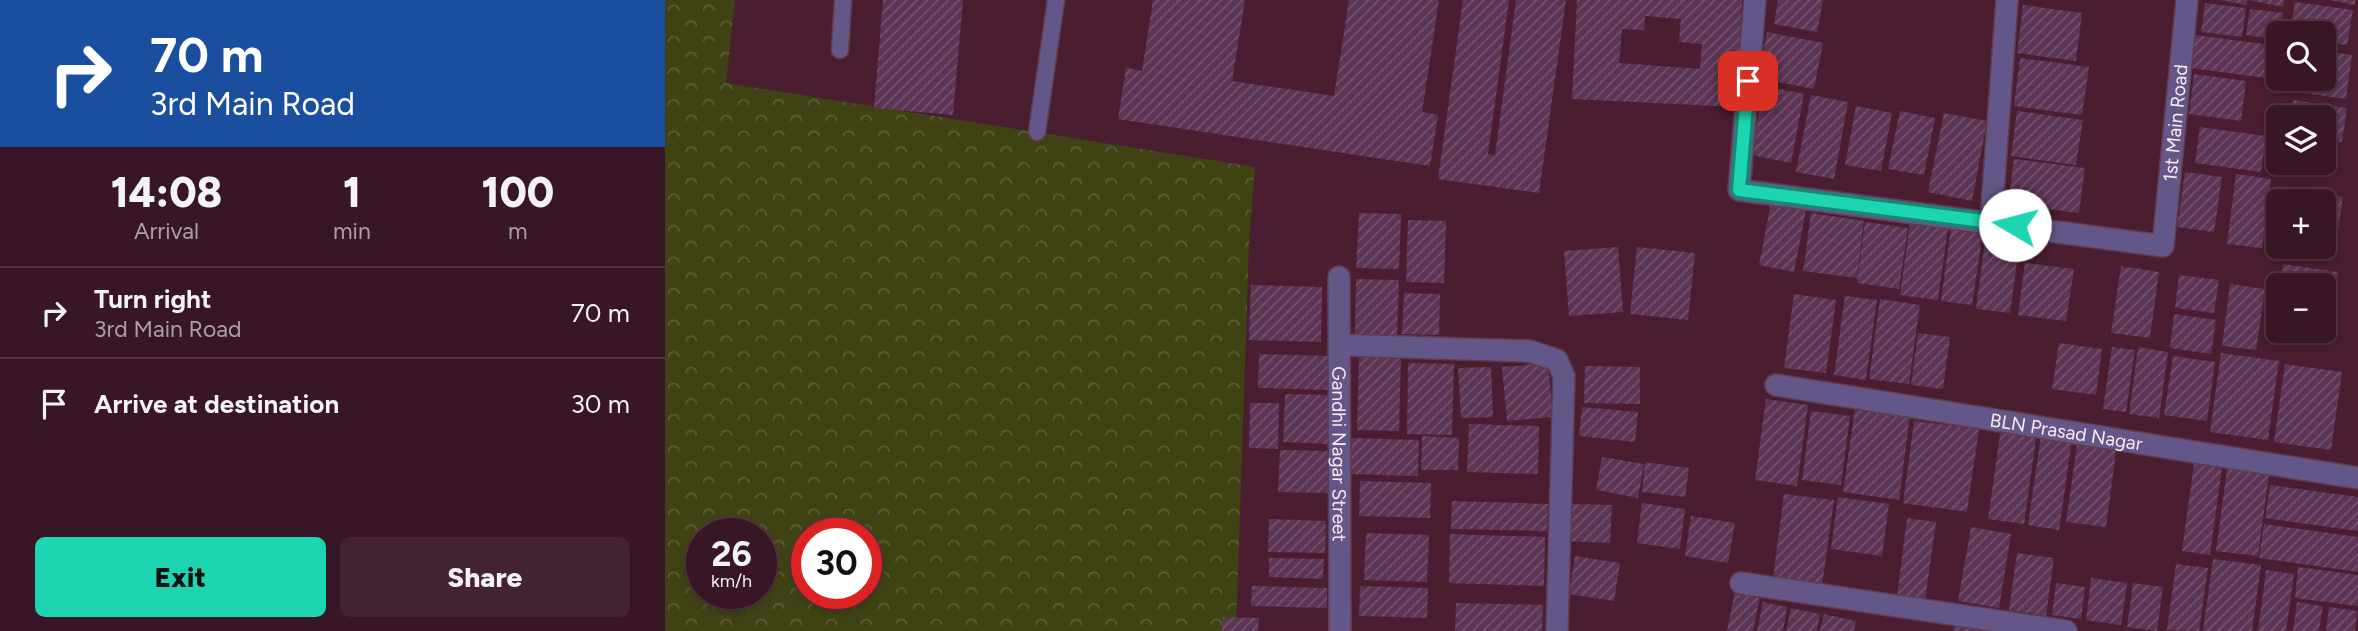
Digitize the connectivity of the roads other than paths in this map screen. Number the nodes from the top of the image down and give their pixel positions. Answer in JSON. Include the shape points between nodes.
{"nodes":[{"id":1,"x":843,"y":0,"type":"edge"},
{"id":2,"x":1056,"y":0,"type":"edge"},
{"id":3,"x":1755,"y":0,"type":"edge"},
{"id":4,"x":2007,"y":0,"type":"edge"},
{"id":5,"x":2187,"y":0,"type":"edge"},
{"id":6,"x":841,"y":50,"type":"dead end"},
{"id":7,"x":1037,"y":132,"type":"dead end"},
{"id":8,"x":1990,"y":222,"type":"junction"},
{"id":9,"x":1339,"y":277,"type":"dead end"},
{"id":10,"x":1340,"y":345,"type":"junction"},
{"id":11,"x":1776,"y":385,"type":"dead end"},
{"id":12,"x":2358,"y":478,"type":"edge"},
{"id":13,"x":1741,"y":583,"type":"dead end"},
{"id":14,"x":1340,"y":631,"type":"edge"},
{"id":15,"x":1557,"y":631,"type":"edge"},
{"id":16,"x":2066,"y":631,"type":"edge"}],
"edges":[{"from":1,"to":6,"type":"lane"},
{"from":2,"to":7,"type":"lane"},
{"from":3,"to":8,"type":"street","via":[[1739,190]]},
{"from":4,"to":8,"type":"street"},
{"from":5,"to":8,"type":"street","name":"1st Main Road","via":[[2163,246]]},
{"from":9,"to":10,"type":"street","name":"Gandhi Nagar Street"},
{"from":10,"to":14,"type":"street","name":"Gandhi Nagar Street"},
{"from":10,"to":15,"type":"street","via":[[1529,351],[1557,360],[1564,376]]},
{"from":11,"to":12,"type":"street","name":"BLN Prasad Nagar"},
{"from":13,"to":16,"type":"street"}]}
